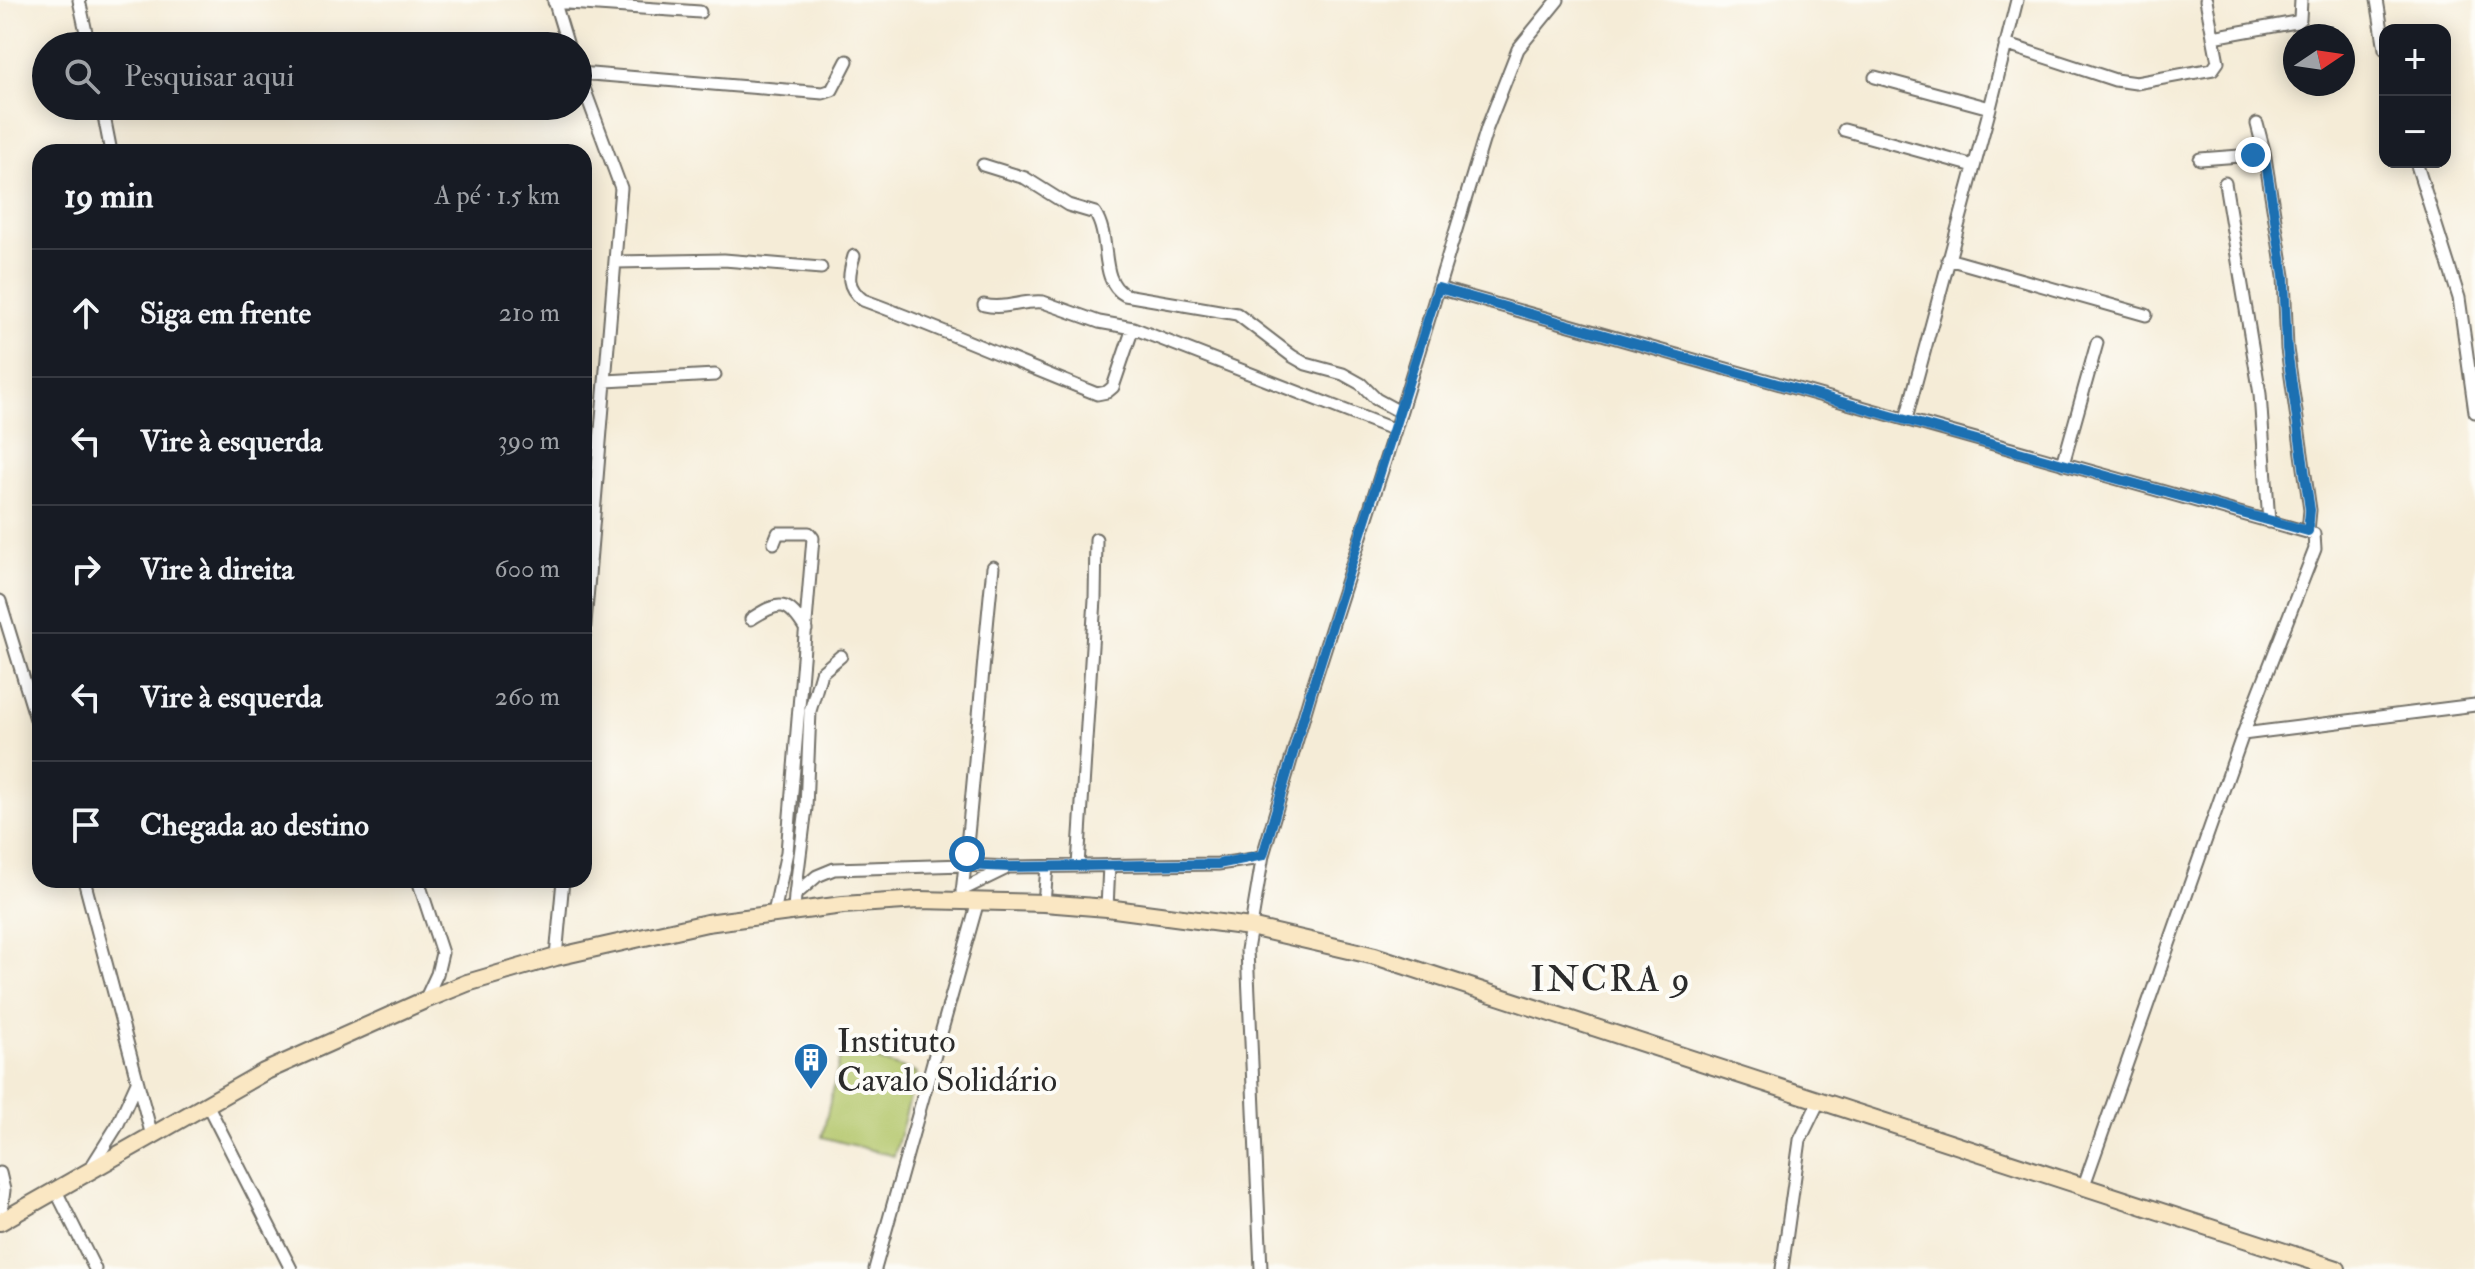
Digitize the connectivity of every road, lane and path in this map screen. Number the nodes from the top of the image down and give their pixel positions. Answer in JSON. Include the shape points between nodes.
{"nodes":[{"id":1,"x":79,"y":0,"type":"edge"},
{"id":2,"x":1558,"y":0,"type":"edge"},
{"id":3,"x":2017,"y":0,"type":"edge"},
{"id":4,"x":2206,"y":0,"type":"edge"},
{"id":5,"x":2301,"y":0,"type":"edge"},
{"id":6,"x":2377,"y":0,"type":"edge"},
{"id":7,"x":554,"y":1,"type":"edge"},
{"id":8,"x":700,"y":12,"type":"dead end"},
{"id":9,"x":2381,"y":24,"type":"edge"},
{"id":10,"x":86,"y":32,"type":"edge"},
{"id":11,"x":564,"y":32,"type":"edge"},
{"id":12,"x":2213,"y":37,"type":"junction"},
{"id":13,"x":2005,"y":44,"type":"junction"},
{"id":14,"x":847,"y":61,"type":"dead end"},
{"id":15,"x":592,"y":73,"type":"edge"},
{"id":16,"x":1875,"y":77,"type":"dead end"},
{"id":17,"x":1990,"y":108,"type":"junction"},
{"id":18,"x":592,"y":110,"type":"edge"},
{"id":19,"x":105,"y":120,"type":"edge"},
{"id":20,"x":2257,"y":124,"type":"dead end"},
{"id":21,"x":1844,"y":130,"type":"dead end"},
{"id":22,"x":109,"y":144,"type":"edge"},
{"id":23,"x":2264,"y":151,"type":"junction"},
{"id":24,"x":2200,"y":159,"type":"dead end"},
{"id":25,"x":983,"y":165,"type":"dead end"},
{"id":26,"x":1974,"y":166,"type":"junction"},
{"id":27,"x":2418,"y":168,"type":"edge"},
{"id":28,"x":2225,"y":183,"type":"dead end"},
{"id":29,"x":854,"y":256,"type":"dead end"},
{"id":30,"x":1948,"y":259,"type":"junction"},
{"id":31,"x":616,"y":262,"type":"junction"},
{"id":32,"x":821,"y":268,"type":"dead end"},
{"id":33,"x":1438,"y":288,"type":"junction"},
{"id":34,"x":984,"y":305,"type":"dead end"},
{"id":35,"x":2146,"y":315,"type":"dead end"},
{"id":36,"x":1133,"y":328,"type":"junction"},
{"id":37,"x":2097,"y":343,"type":"dead end"},
{"id":38,"x":715,"y":375,"type":"dead end"},
{"id":39,"x":606,"y":381,"type":"junction"},
{"id":40,"x":1400,"y":412,"type":"junction"},
{"id":41,"x":2475,"y":412,"type":"edge"},
{"id":42,"x":1906,"y":419,"type":"junction"},
{"id":43,"x":1395,"y":430,"type":"junction"},
{"id":44,"x":2063,"y":464,"type":"junction"},
{"id":45,"x":2269,"y":522,"type":"junction"},
{"id":46,"x":2308,"y":531,"type":"junction"},
{"id":47,"x":1096,"y":539,"type":"dead end"},
{"id":48,"x":592,"y":543,"type":"edge"},
{"id":49,"x":774,"y":543,"type":"dead end"},
{"id":50,"x":993,"y":567,"type":"dead end"},
{"id":51,"x":0,"y":601,"type":"edge"},
{"id":52,"x":751,"y":619,"type":"dead end"},
{"id":53,"x":806,"y":631,"type":"junction"},
{"id":54,"x":841,"y":656,"type":"dead end"},
{"id":55,"x":2475,"y":705,"type":"edge"},
{"id":56,"x":32,"y":706,"type":"edge"},
{"id":57,"x":2243,"y":734,"type":"junction"},
{"id":58,"x":1263,"y":855,"type":"junction"},
{"id":59,"x":965,"y":865,"type":"junction"},
{"id":60,"x":1109,"y":865,"type":"junction"},
{"id":61,"x":1078,"y":866,"type":"junction"},
{"id":62,"x":1010,"y":867,"type":"junction"},
{"id":63,"x":1047,"y":867,"type":"junction"},
{"id":64,"x":86,"y":888,"type":"edge"},
{"id":65,"x":421,"y":888,"type":"edge"},
{"id":66,"x":562,"y":888,"type":"edge"},
{"id":67,"x":967,"y":897,"type":"junction"},
{"id":68,"x":795,"y":903,"type":"junction"},
{"id":69,"x":1044,"y":903,"type":"junction"},
{"id":70,"x":1107,"y":908,"type":"junction"},
{"id":71,"x":774,"y":913,"type":"junction"},
{"id":72,"x":1250,"y":927,"type":"junction"},
{"id":73,"x":556,"y":957,"type":"junction"},
{"id":74,"x":425,"y":1000,"type":"junction"},
{"id":75,"x":138,"y":1081,"type":"junction"},
{"id":76,"x":1820,"y":1099,"type":"junction"},
{"id":77,"x":207,"y":1104,"type":"junction"},
{"id":78,"x":152,"y":1136,"type":"junction"},
{"id":79,"x":88,"y":1172,"type":"junction"},
{"id":80,"x":0,"y":1173,"type":"edge"},
{"id":81,"x":2083,"y":1188,"type":"junction"},
{"id":82,"x":56,"y":1191,"type":"junction"},
{"id":83,"x":0,"y":1222,"type":"edge"},
{"id":84,"x":95,"y":1269,"type":"edge"},
{"id":85,"x":291,"y":1269,"type":"edge"},
{"id":86,"x":875,"y":1269,"type":"edge"},
{"id":87,"x":1261,"y":1269,"type":"edge"},
{"id":88,"x":1782,"y":1269,"type":"edge"},
{"id":89,"x":2337,"y":1269,"type":"edge"}],
"edges":[{"from":1,"to":10,"type":"street"},
{"from":2,"to":33,"type":"street","via":[[1510,64]]},
{"from":3,"to":13,"type":"street"},
{"from":4,"to":12,"type":"street"},
{"from":5,"to":12,"type":"street","via":[[2296,22]]},
{"from":6,"to":9,"type":"street"},
{"from":7,"to":8,"type":"street"},
{"from":7,"to":11,"type":"street"},
{"from":12,"to":13,"type":"street","via":[[2218,62],[2213,69],[2136,83]]},
{"from":13,"to":17,"type":"street"},
{"from":14,"to":15,"type":"street","via":[[832,90],[823,93]]},
{"from":16,"to":17,"type":"street"},
{"from":17,"to":26,"type":"street"},
{"from":18,"to":31,"type":"street","via":[[621,188]]},
{"from":19,"to":22,"type":"street"},
{"from":20,"to":23,"type":"street"},
{"from":21,"to":26,"type":"street"},
{"from":23,"to":24,"type":"street"},
{"from":23,"to":46,"type":"street","via":[[2284,276]]},
{"from":25,"to":40,"type":"street","via":[[1025,178],[1068,205],[1095,213],[1103,226],[1115,290],[1237,314],[1292,356],[1343,374]]},
{"from":26,"to":30,"type":"street"},
{"from":27,"to":41,"type":"street","via":[[2459,298]]},
{"from":28,"to":45,"type":"street","via":[[2260,394]]},
{"from":29,"to":36,"type":"street","via":[[847,278],[863,300],[1097,394],[1113,387]]},
{"from":30,"to":35,"type":"street"},
{"from":30,"to":42,"type":"street"},
{"from":31,"to":32,"type":"street","via":[[724,260]]},
{"from":31,"to":39,"type":"street"},
{"from":33,"to":40,"type":"street"},
{"from":33,"to":42,"type":"street"},
{"from":34,"to":36,"type":"street","via":[[999,309],[1043,302]]},
{"from":36,"to":43,"type":"street"},
{"from":37,"to":44,"type":"street"},
{"from":38,"to":39,"type":"street"},
{"from":39,"to":48,"type":"street"},
{"from":40,"to":43,"type":"street"},
{"from":42,"to":44,"type":"street"},
{"from":43,"to":58,"type":"street"},
{"from":44,"to":45,"type":"street"},
{"from":45,"to":46,"type":"street"},
{"from":46,"to":57,"type":"street","via":[[2314,534],[2315,549]]},
{"from":47,"to":61,"type":"street"},
{"from":49,"to":53,"type":"street","via":[[778,533],[807,532],[813,538]]},
{"from":50,"to":59,"type":"street"},
{"from":51,"to":56,"type":"street"},
{"from":52,"to":53,"type":"street","via":[[781,605],[795,612]]},
{"from":53,"to":71,"type":"street","via":[[787,852]]},
{"from":54,"to":68,"type":"street","via":[[821,673],[810,711]]},
{"from":55,"to":57,"type":"street"},
{"from":57,"to":81,"type":"street"},
{"from":58,"to":60,"type":"street","via":[[1218,864]]},
{"from":58,"to":72,"type":"street"},
{"from":59,"to":62,"type":"street"},
{"from":59,"to":67,"type":"street"},
{"from":59,"to":68,"type":"street","via":[[834,869],[817,876]]},
{"from":60,"to":61,"type":"street"},
{"from":60,"to":70,"type":"street"},
{"from":61,"to":63,"type":"street"},
{"from":62,"to":63,"type":"street"},
{"from":62,"to":67,"type":"street"},
{"from":63,"to":69,"type":"street"},
{"from":64,"to":75,"type":"street"},
{"from":65,"to":74,"type":"street","via":[[442,953]]},
{"from":66,"to":73,"type":"street"},
{"from":67,"to":68,"type":"main road"},
{"from":67,"to":69,"type":"main road"},
{"from":67,"to":86,"type":"street"},
{"from":68,"to":71,"type":"main road"},
{"from":69,"to":70,"type":"main road"},
{"from":70,"to":72,"type":"main road"},
{"from":71,"to":73,"type":"main road"},
{"from":72,"to":76,"type":"main road","via":[[1375,956]]},
{"from":72,"to":87,"type":"street"},
{"from":73,"to":74,"type":"main road"},
{"from":74,"to":77,"type":"main road","via":[[264,1072]]},
{"from":75,"to":78,"type":"street"},
{"from":75,"to":79,"type":"street"},
{"from":76,"to":81,"type":"main road"},
{"from":76,"to":88,"type":"street","via":[[1800,1140]]},
{"from":77,"to":78,"type":"main road"},
{"from":77,"to":85,"type":"street"},
{"from":78,"to":79,"type":"main road"},
{"from":79,"to":82,"type":"main road"},
{"from":80,"to":83,"type":"street"},
{"from":81,"to":89,"type":"main road"},
{"from":82,"to":83,"type":"main road"},
{"from":82,"to":84,"type":"street"}]}
